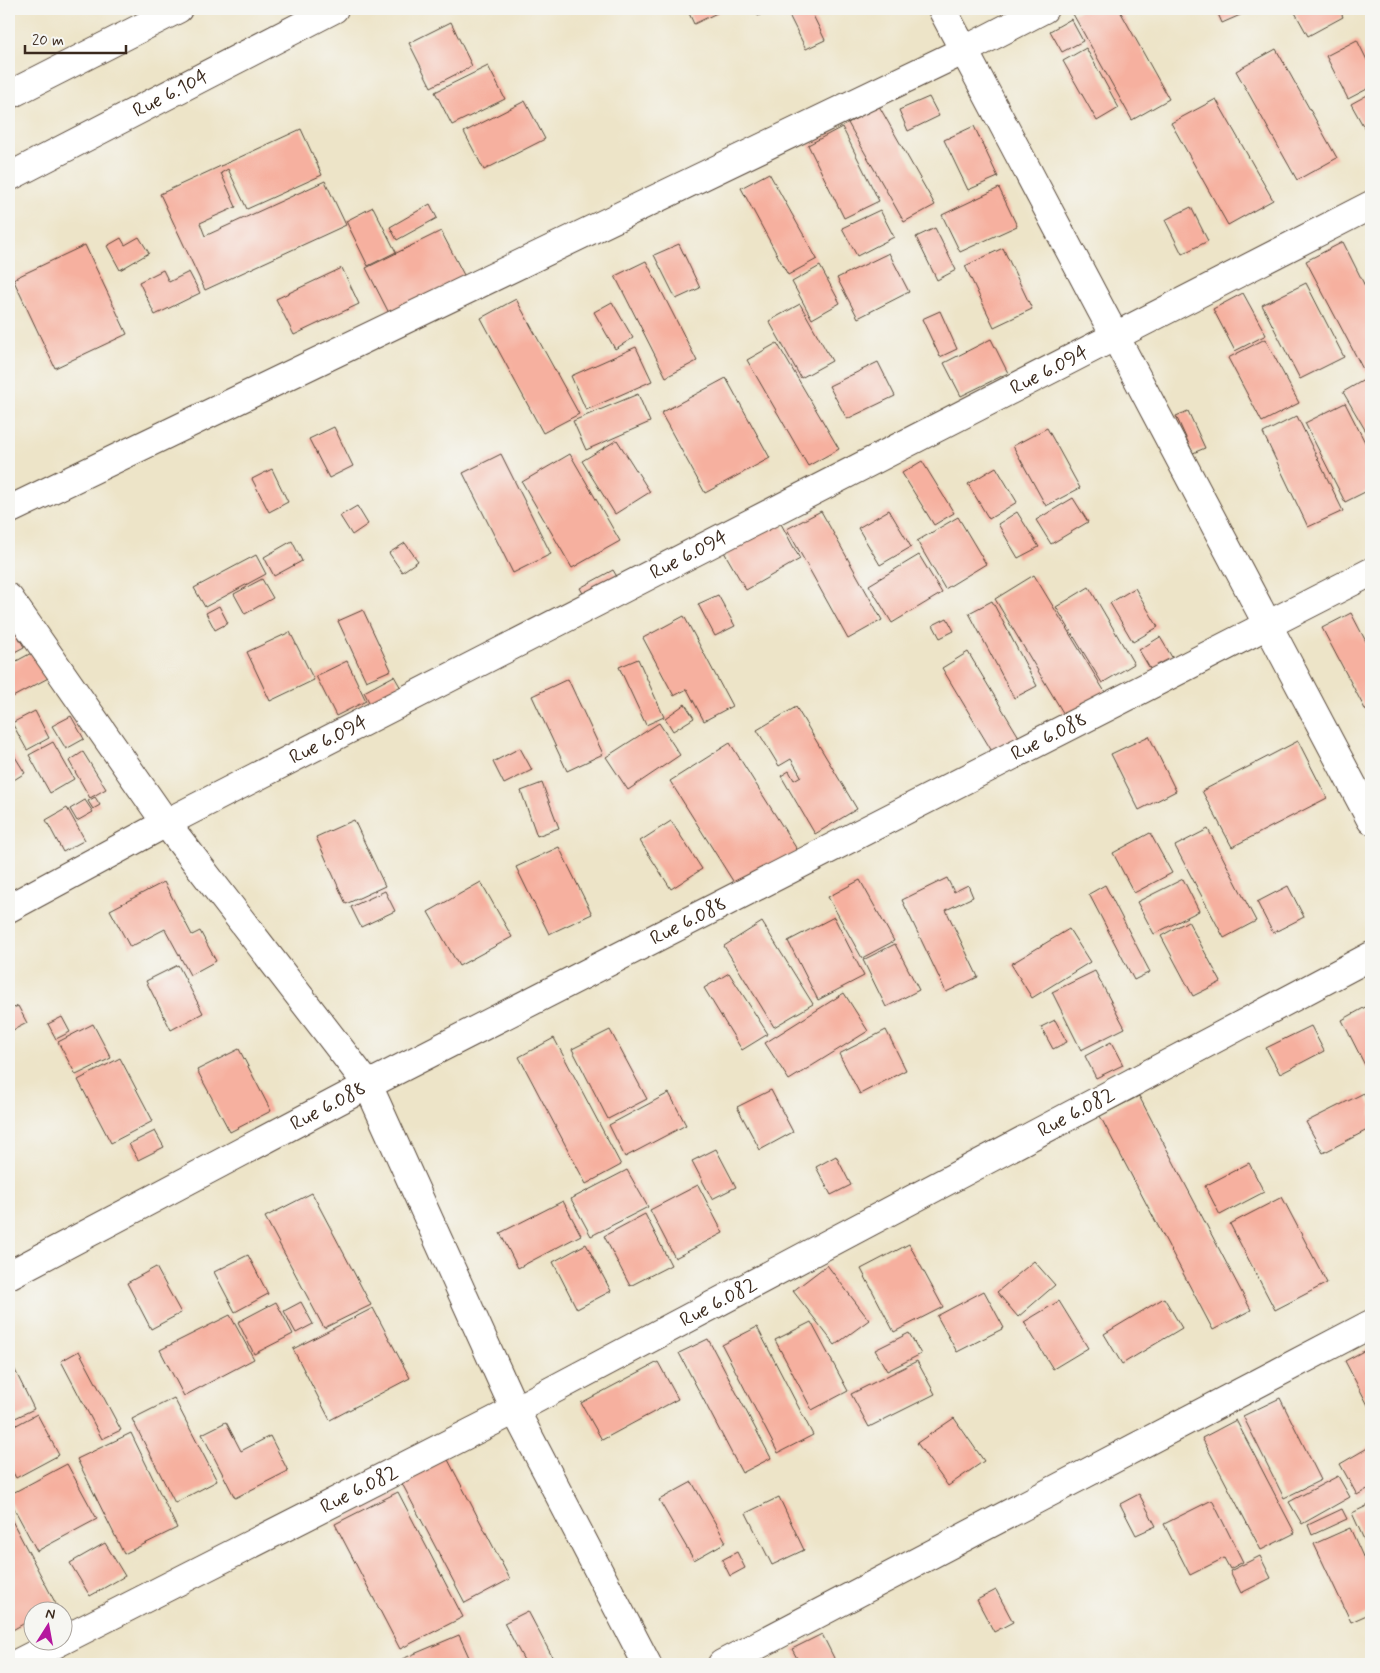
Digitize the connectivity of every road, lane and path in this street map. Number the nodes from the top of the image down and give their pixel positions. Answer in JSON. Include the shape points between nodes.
{"nodes":[{"id":1,"x":178,"y":9,"type":"edge"},
{"id":2,"x":334,"y":9,"type":"edge"},
{"id":3,"x":942,"y":9,"type":"edge"},
{"id":4,"x":1044,"y":9,"type":"edge"},
{"id":5,"x":965,"y":50,"type":"junction"},
{"id":6,"x":9,"y":95,"type":"edge"},
{"id":7,"x":9,"y":177,"type":"edge"},
{"id":8,"x":1371,"y":205,"type":"edge"},
{"id":9,"x":1116,"y":336,"type":"junction"},
{"id":10,"x":9,"y":510,"type":"edge"},
{"id":11,"x":1371,"y":572,"type":"edge"},
{"id":12,"x":9,"y":598,"type":"edge"},
{"id":13,"x":1269,"y":625,"type":"junction"},
{"id":14,"x":1371,"y":820,"type":"edge"},
{"id":15,"x":166,"y":823,"type":"junction"},
{"id":16,"x":9,"y":908,"type":"edge"},
{"id":17,"x":1371,"y":956,"type":"edge"},
{"id":18,"x":368,"y":1085,"type":"junction"},
{"id":19,"x":9,"y":1275,"type":"edge"},
{"id":20,"x":1371,"y":1324,"type":"edge"},
{"id":21,"x":515,"y":1410,"type":"junction"},
{"id":22,"x":16,"y":1664,"type":"edge"},
{"id":23,"x":647,"y":1664,"type":"edge"},
{"id":24,"x":722,"y":1664,"type":"edge"}],
"edges":[{"from":1,"to":6,"type":"street"},
{"from":2,"to":7,"type":"street","name":"Rue 6.104"},
{"from":3,"to":5,"type":"street"},
{"from":4,"to":5,"type":"street"},
{"from":5,"to":9,"type":"street"},
{"from":5,"to":10,"type":"street"},
{"from":8,"to":9,"type":"street","name":"Rue 6.094"},
{"from":9,"to":13,"type":"street"},
{"from":9,"to":15,"type":"street","name":"Rue 6.094"},
{"from":11,"to":13,"type":"street","name":"Rue 6.088"},
{"from":12,"to":15,"type":"street"},
{"from":13,"to":14,"type":"street"},
{"from":13,"to":18,"type":"street","name":"Rue 6.088"},
{"from":15,"to":16,"type":"street","name":"Rue 6.094"},
{"from":15,"to":18,"type":"street"},
{"from":17,"to":21,"type":"street","name":"Rue 6.082"},
{"from":18,"to":19,"type":"street","name":"Rue 6.088"},
{"from":18,"to":21,"type":"street"},
{"from":20,"to":24,"type":"street"},
{"from":21,"to":22,"type":"street","name":"Rue 6.082"},
{"from":21,"to":23,"type":"street"}]}
